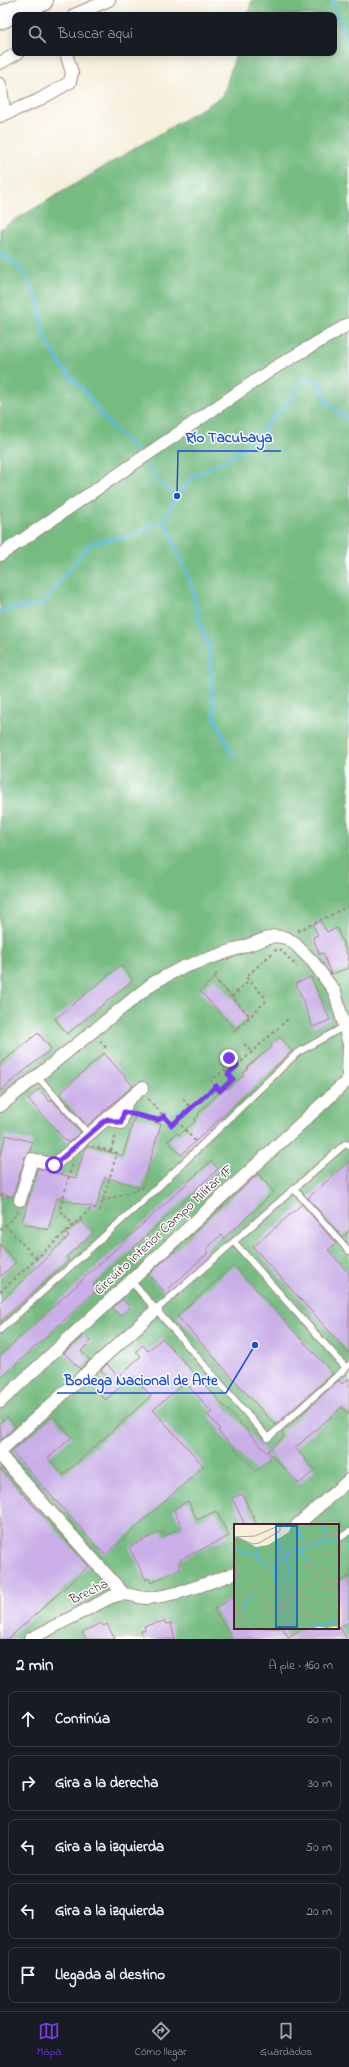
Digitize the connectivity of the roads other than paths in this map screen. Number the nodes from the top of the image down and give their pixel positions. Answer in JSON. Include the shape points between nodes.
{"nodes":[{"id":1,"x":42,"y":0,"type":"edge"},
{"id":2,"x":108,"y":0,"type":"edge"},
{"id":3,"x":14,"y":12,"type":"edge"},
{"id":4,"x":81,"y":12,"type":"edge"},
{"id":5,"x":12,"y":13,"type":"edge"},
{"id":6,"x":0,"y":18,"type":"edge"},
{"id":7,"x":12,"y":56,"type":"edge"},
{"id":8,"x":67,"y":56,"type":"edge"},
{"id":9,"x":0,"y":62,"type":"edge"},
{"id":10,"x":0,"y":84,"type":"edge"},
{"id":11,"x":2,"y":115,"type":"edge"},
{"id":12,"x":349,"y":324,"type":"edge"},
{"id":13,"x":0,"y":555,"type":"edge"},
{"id":14,"x":345,"y":1026,"type":"junction"},
{"id":15,"x":349,"y":1045,"type":"edge"},
{"id":16,"x":37,"y":1076,"type":"junction"},
{"id":17,"x":348,"y":1079,"type":"edge"},
{"id":18,"x":141,"y":1089,"type":"road end"},
{"id":19,"x":0,"y":1106,"type":"edge"},
{"id":20,"x":123,"y":1112,"type":"junction"},
{"id":21,"x":107,"y":1119,"type":"junction"},
{"id":22,"x":84,"y":1129,"type":"dead end"},
{"id":23,"x":349,"y":1145,"type":"edge"},
{"id":24,"x":294,"y":1189,"type":"junction"},
{"id":25,"x":20,"y":1200,"type":"road end"},
{"id":26,"x":234,"y":1242,"type":"junction"},
{"id":27,"x":349,"y":1251,"type":"edge"},
{"id":28,"x":131,"y":1281,"type":"junction"},
{"id":29,"x":156,"y":1310,"type":"junction"},
{"id":30,"x":0,"y":1330,"type":"edge"},
{"id":31,"x":348,"y":1367,"type":"edge"},
{"id":32,"x":0,"y":1402,"type":"edge"},
{"id":33,"x":0,"y":1451,"type":"edge"},
{"id":34,"x":0,"y":1455,"type":"edge"},
{"id":35,"x":349,"y":1480,"type":"edge"},
{"id":36,"x":298,"y":1524,"type":"edge"},
{"id":37,"x":349,"y":1532,"type":"edge"},
{"id":38,"x":339,"y":1538,"type":"edge"},
{"id":39,"x":234,"y":1573,"type":"edge"},
{"id":40,"x":123,"y":1593,"type":"junction"},
{"id":41,"x":30,"y":1639,"type":"edge"}],
"edges":[{"from":1,"to":3,"type":"highway"},
{"from":2,"to":4,"type":"street"},
{"from":5,"to":6,"type":"highway"},
{"from":7,"to":9,"type":"street"},
{"from":8,"to":11,"type":"street","via":[[72,73],[70,82],[37,101]]},
{"from":10,"to":11,"type":"street"},
{"from":12,"to":13,"type":"street","via":[[274,368]]},
{"from":14,"to":15,"type":"street","name":"Circuito Interior Campo Militar 1F"},
{"from":14,"to":16,"type":"street","name":"Circuito Interior Campo Militar 1F","via":[[335,992],[313,962],[287,938],[274,936],[181,968],[153,983]]},
{"from":14,"to":30,"type":"lane","via":[[297,1053],[153,1192]]},
{"from":15,"to":17,"type":"street","name":"Circuito Interior Campo Militar 1F"},
{"from":16,"to":19,"type":"street","name":"Circuito Interior Campo Militar 1F"},
{"from":16,"to":22,"type":"lane"},
{"from":17,"to":28,"type":"street","name":"Circuito Interior Campo Militar 1F"},
{"from":18,"to":20,"type":"street"},
{"from":20,"to":21,"type":"street"},
{"from":20,"to":21,"type":"street"},
{"from":21,"to":25,"type":"street","via":[[54,1165],[32,1159]]},
{"from":23,"to":24,"type":"lane","via":[[345,1144]]},
{"from":24,"to":26,"type":"lane"},
{"from":24,"to":27,"type":"lane"},
{"from":26,"to":29,"type":"lane"},
{"from":26,"to":31,"type":"lane"},
{"from":28,"to":29,"type":"lane"},
{"from":28,"to":32,"type":"street","name":"Circuito Interior Campo Militar 1F"},
{"from":29,"to":31,"type":"lane","via":[[268,1438]]},
{"from":29,"to":33,"type":"street"},
{"from":34,"to":40,"type":"street"},
{"from":35,"to":36,"type":"street"},
{"from":37,"to":38,"type":"lane"},
{"from":39,"to":40,"type":"street","name":"Brecha","via":[[148,1598]]},
{"from":40,"to":41,"type":"street","name":"Brecha","via":[[110,1597]]}]}
